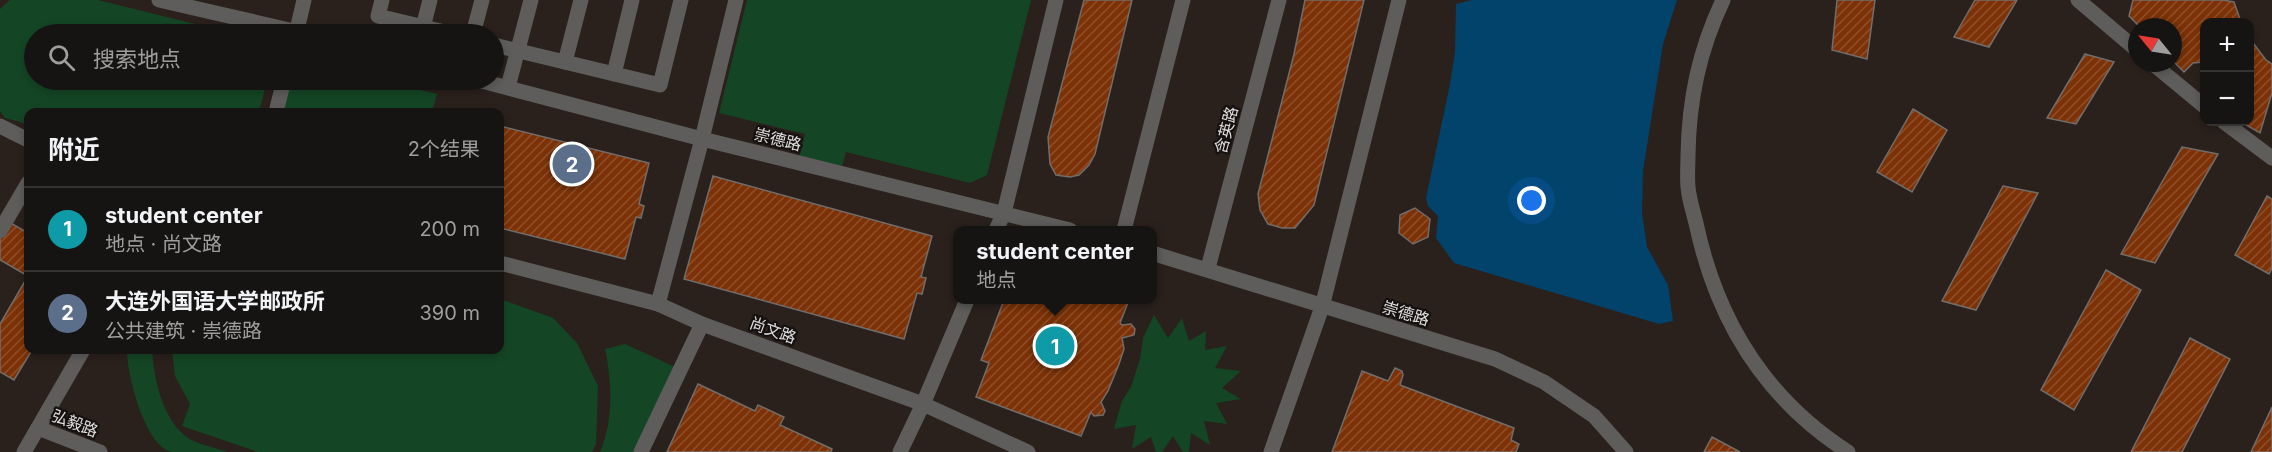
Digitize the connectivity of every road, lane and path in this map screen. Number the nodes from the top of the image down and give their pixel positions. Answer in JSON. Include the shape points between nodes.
{"nodes":[{"id":1,"x":159,"y":0,"type":"edge"},
{"id":2,"x":304,"y":0,"type":"edge"},
{"id":3,"x":382,"y":0,"type":"edge"},
{"id":4,"x":430,"y":0,"type":"edge"},
{"id":5,"x":482,"y":0,"type":"edge"},
{"id":6,"x":531,"y":0,"type":"edge"},
{"id":7,"x":581,"y":0,"type":"edge"},
{"id":8,"x":632,"y":0,"type":"edge"},
{"id":9,"x":681,"y":0,"type":"edge"},
{"id":10,"x":736,"y":0,"type":"edge"},
{"id":11,"x":1056,"y":0,"type":"edge"},
{"id":12,"x":1183,"y":0,"type":"edge"},
{"id":13,"x":1279,"y":0,"type":"edge"},
{"id":14,"x":1399,"y":0,"type":"edge"},
{"id":15,"x":1723,"y":0,"type":"edge"},
{"id":16,"x":2078,"y":0,"type":"edge"},
{"id":17,"x":259,"y":24,"type":"edge"},
{"id":18,"x":301,"y":24,"type":"edge"},
{"id":19,"x":411,"y":24,"type":"edge"},
{"id":20,"x":424,"y":24,"type":"edge"},
{"id":21,"x":476,"y":24,"type":"edge"},
{"id":22,"x":2128,"y":42,"type":"edge"},
{"id":23,"x":504,"y":47,"type":"edge"},
{"id":24,"x":518,"y":50,"type":"junction"},
{"id":25,"x":565,"y":62,"type":"junction"},
{"id":26,"x":2163,"y":72,"type":"edge"},
{"id":27,"x":614,"y":74,"type":"junction"},
{"id":28,"x":504,"y":86,"type":"edge"},
{"id":29,"x":508,"y":87,"type":"junction"},
{"id":30,"x":282,"y":90,"type":"edge"},
{"id":31,"x":2200,"y":102,"type":"edge"},
{"id":32,"x":277,"y":108,"type":"edge"},
{"id":33,"x":0,"y":126,"type":"edge"},
{"id":34,"x":2229,"y":126,"type":"edge"},
{"id":35,"x":24,"y":138,"type":"edge"},
{"id":36,"x":702,"y":139,"type":"junction"},
{"id":37,"x":2272,"y":158,"type":"edge"},
{"id":38,"x":24,"y":190,"type":"edge"},
{"id":39,"x":1004,"y":213,"type":"junction"},
{"id":40,"x":998,"y":226,"type":"edge"},
{"id":41,"x":1052,"y":226,"type":"edge"},
{"id":42,"x":1125,"y":226,"type":"edge"},
{"id":43,"x":0,"y":231,"type":"edge"},
{"id":44,"x":1157,"y":254,"type":"edge"},
{"id":45,"x":504,"y":264,"type":"edge"},
{"id":46,"x":1208,"y":268,"type":"junction"},
{"id":47,"x":658,"y":304,"type":"junction"},
{"id":48,"x":965,"y":304,"type":"edge"},
{"id":49,"x":1322,"y":307,"type":"junction"},
{"id":50,"x":702,"y":324,"type":"junction"},
{"id":51,"x":81,"y":354,"type":"edge"},
{"id":52,"x":923,"y":404,"type":"junction"},
{"id":53,"x":38,"y":428,"type":"junction"},
{"id":54,"x":24,"y":452,"type":"edge"},
{"id":55,"x":100,"y":452,"type":"edge"},
{"id":56,"x":641,"y":452,"type":"edge"},
{"id":57,"x":900,"y":452,"type":"edge"},
{"id":58,"x":1028,"y":452,"type":"edge"},
{"id":59,"x":1271,"y":452,"type":"edge"},
{"id":60,"x":1626,"y":452,"type":"edge"},
{"id":61,"x":1848,"y":452,"type":"edge"}],
"edges":[{"from":1,"to":17,"type":"street"},
{"from":2,"to":18,"type":"street"},
{"from":3,"to":19,"type":"street","via":[[378,16]]},
{"from":4,"to":20,"type":"street"},
{"from":5,"to":21,"type":"street"},
{"from":6,"to":24,"type":"street"},
{"from":7,"to":25,"type":"street"},
{"from":8,"to":27,"type":"street"},
{"from":9,"to":27,"type":"street","via":[[660,85]]},
{"from":10,"to":36,"type":"street"},
{"from":11,"to":39,"type":"street"},
{"from":12,"to":42,"type":"street"},
{"from":13,"to":46,"type":"street","name":"含英路"},
{"from":14,"to":49,"type":"street"},
{"from":15,"to":61,"type":"street","via":[[1706,39],[1693,87],[1688,187],[1699,238],[1714,291],[1734,333],[1770,384],[1806,420]]},
{"from":16,"to":22,"type":"street"},
{"from":23,"to":24,"type":"street"},
{"from":24,"to":25,"type":"street"},
{"from":24,"to":29,"type":"street"},
{"from":25,"to":27,"type":"street"},
{"from":26,"to":31,"type":"street"},
{"from":28,"to":29,"type":"street","name":"崇德路"},
{"from":29,"to":36,"type":"street","name":"崇德路"},
{"from":30,"to":32,"type":"street"},
{"from":33,"to":35,"type":"street"},
{"from":34,"to":37,"type":"street"},
{"from":36,"to":39,"type":"street","name":"崇德路"},
{"from":36,"to":47,"type":"street"},
{"from":38,"to":43,"type":"street"},
{"from":39,"to":40,"type":"street"},
{"from":39,"to":41,"type":"street","name":"崇德路"},
{"from":44,"to":46,"type":"street","name":"崇德路"},
{"from":45,"to":47,"type":"street","name":"尚文路"},
{"from":46,"to":49,"type":"street","name":"崇德路"},
{"from":47,"to":50,"type":"street","name":"尚文路"},
{"from":48,"to":52,"type":"street"},
{"from":49,"to":59,"type":"street"},
{"from":49,"to":60,"type":"street","name":"崇德路","via":[[1495,359],[1544,382],[1594,416]]},
{"from":50,"to":52,"type":"street","name":"尚文路"},
{"from":50,"to":56,"type":"street"},
{"from":51,"to":53,"type":"street"},
{"from":52,"to":57,"type":"street"},
{"from":52,"to":58,"type":"street","name":"尚文路"},
{"from":53,"to":54,"type":"street"},
{"from":53,"to":55,"type":"street","name":"弘毅路"}]}
